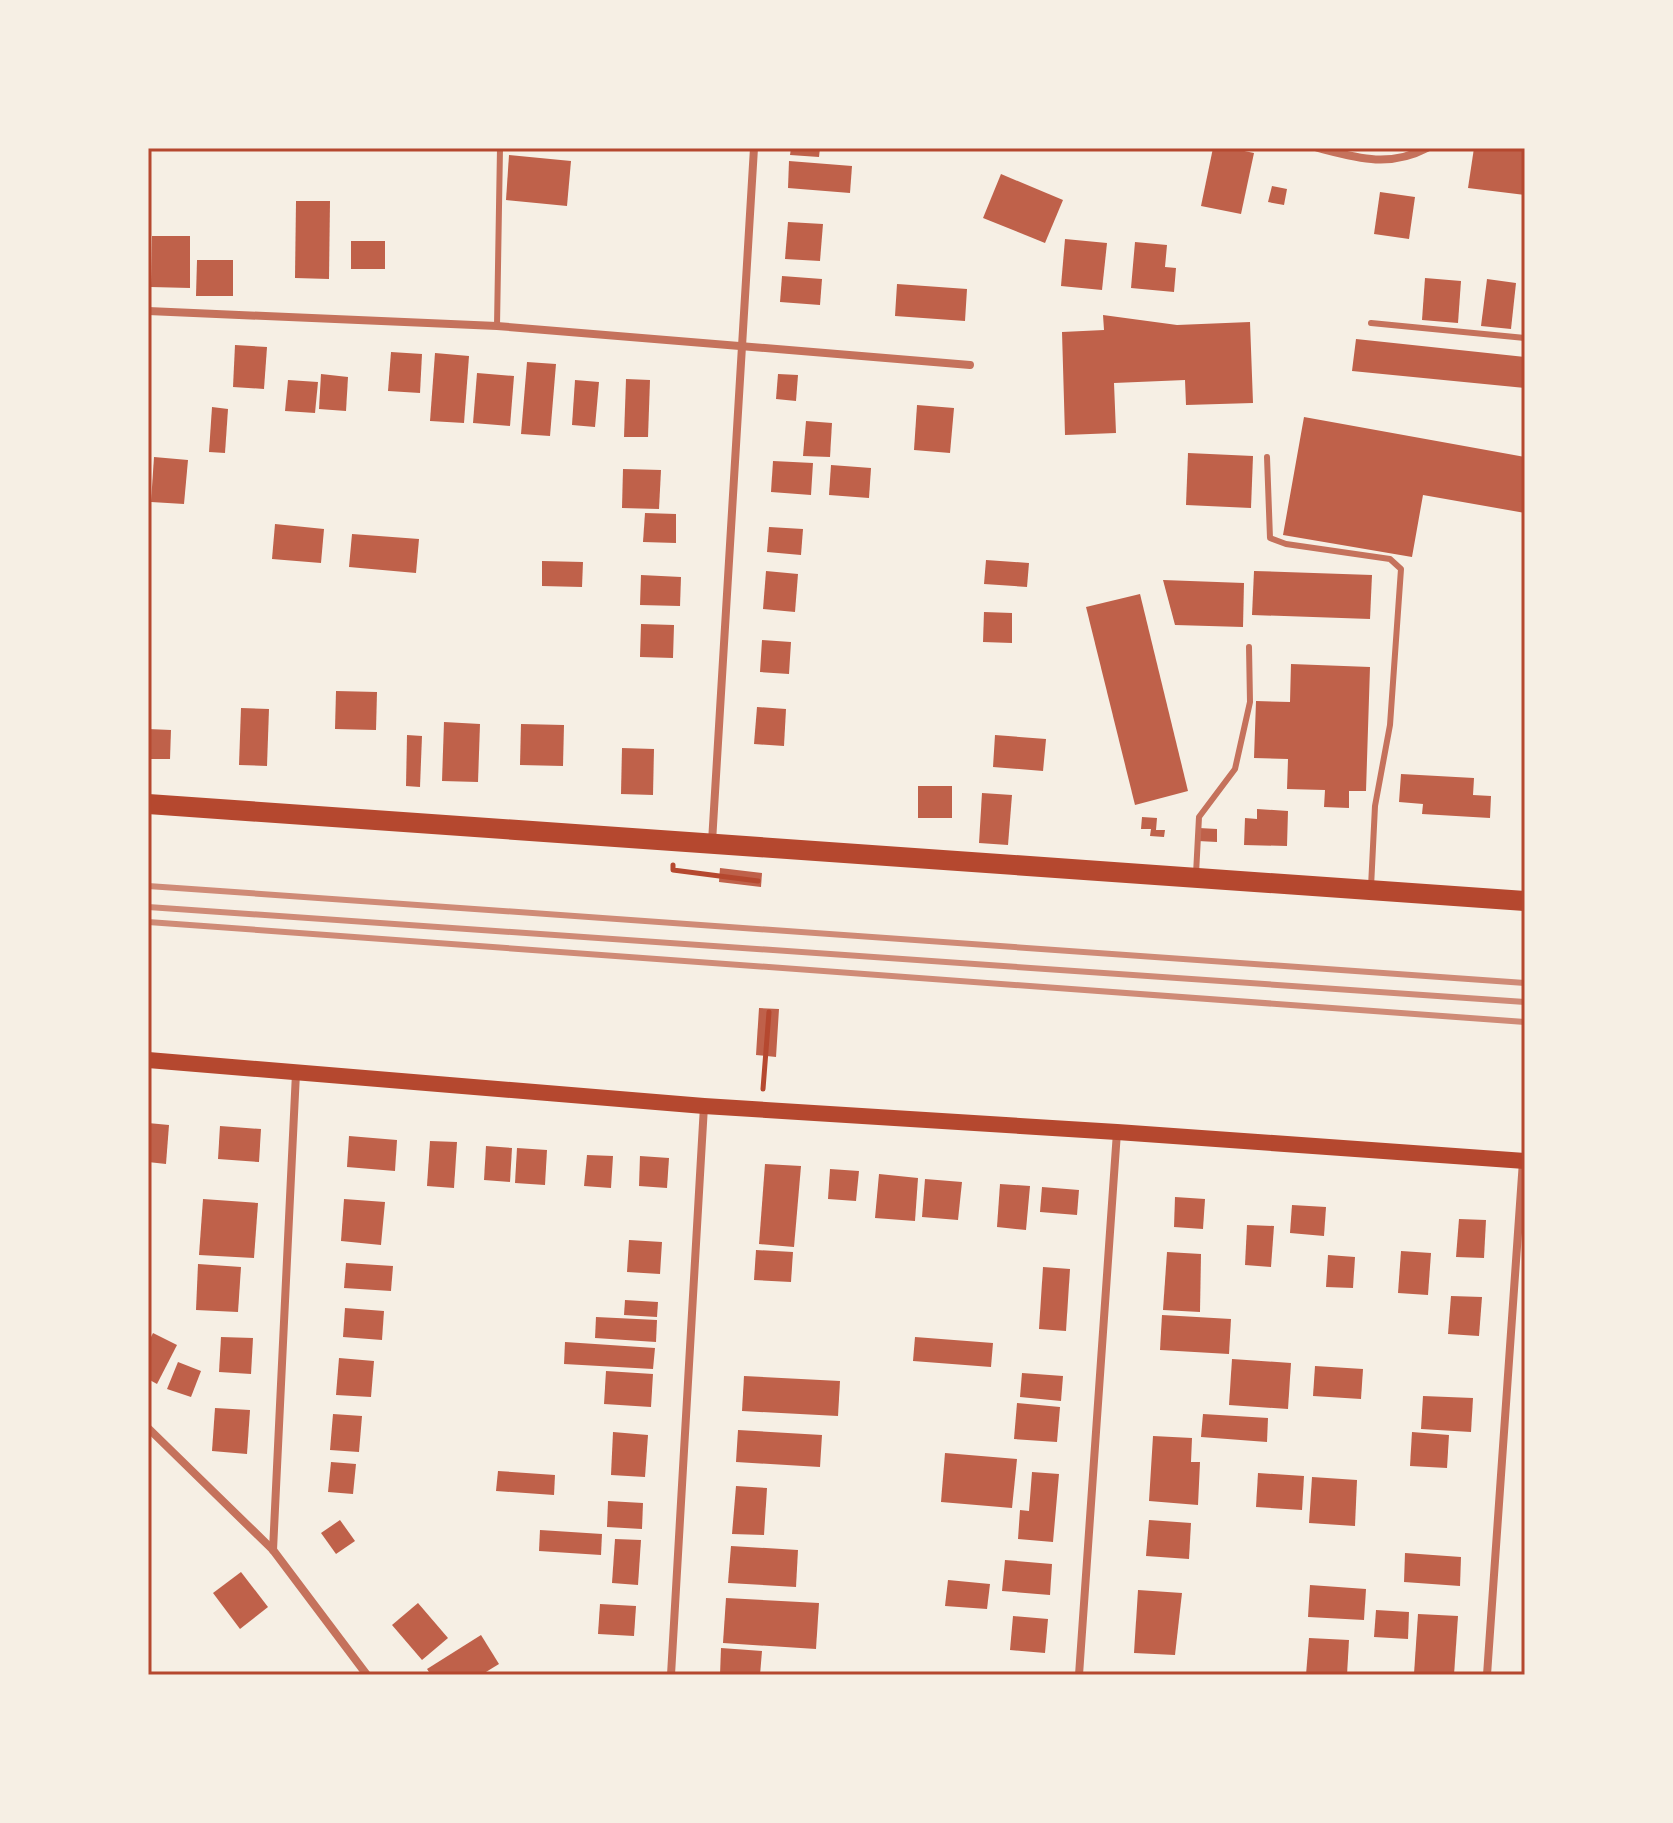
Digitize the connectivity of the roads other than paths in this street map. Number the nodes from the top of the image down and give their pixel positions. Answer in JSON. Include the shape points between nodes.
{"nodes":[{"id":1,"x":500,"y":148,"type":"edge"},
{"id":2,"x":754,"y":148,"type":"edge"},
{"id":3,"x":1318,"y":148,"type":"edge"},
{"id":4,"x":1427,"y":148,"type":"edge"},
{"id":5,"x":148,"y":311,"type":"edge"},
{"id":6,"x":1371,"y":323,"type":"dead end"},
{"id":7,"x":497,"y":326,"type":"junction"},
{"id":8,"x":1525,"y":338,"type":"edge"},
{"id":9,"x":741,"y":347,"type":"junction"},
{"id":10,"x":970,"y":365,"type":"dead end"},
{"id":11,"x":1267,"y":457,"type":"dead end"},
{"id":12,"x":1249,"y":647,"type":"dead end"},
{"id":13,"x":148,"y":804,"type":"edge"},
{"id":14,"x":712,"y":843,"type":"junction"},
{"id":15,"x":1195,"y":877,"type":"junction"},
{"id":16,"x":1371,"y":891,"type":"junction"},
{"id":17,"x":1525,"y":901,"type":"edge"},
{"id":18,"x":148,"y":1060,"type":"edge"},
{"id":19,"x":296,"y":1073,"type":"junction"},
{"id":20,"x":704,"y":1106,"type":"junction"},
{"id":21,"x":1117,"y":1132,"type":"junction"},
{"id":22,"x":1524,"y":1161,"type":"edge"},
{"id":23,"x":148,"y":1428,"type":"edge"},
{"id":24,"x":273,"y":1550,"type":"junction"},
{"id":25,"x":367,"y":1675,"type":"edge"},
{"id":26,"x":671,"y":1675,"type":"edge"},
{"id":27,"x":1079,"y":1675,"type":"edge"},
{"id":28,"x":1487,"y":1675,"type":"edge"}],
"edges":[{"from":1,"to":7,"type":"lane"},
{"from":2,"to":9,"type":"street"},
{"from":3,"to":4,"type":"street","via":[[1371,161],[1412,156]]},
{"from":5,"to":7,"type":"street"},
{"from":6,"to":8,"type":"lane"},
{"from":7,"to":9,"type":"street"},
{"from":9,"to":10,"type":"street"},
{"from":9,"to":14,"type":"street"},
{"from":11,"to":16,"type":"lane","via":[[1270,538],[1390,559],[1401,569]]},
{"from":12,"to":15,"type":"lane","via":[[1250,702],[1235,769],[1199,817]]},
{"from":13,"to":14,"type":"main road"},
{"from":14,"to":15,"type":"main road"},
{"from":15,"to":16,"type":"main road"},
{"from":16,"to":17,"type":"main road"},
{"from":18,"to":19,"type":"main road"},
{"from":19,"to":20,"type":"main road"},
{"from":19,"to":24,"type":"street"},
{"from":20,"to":21,"type":"main road"},
{"from":20,"to":26,"type":"street"},
{"from":21,"to":22,"type":"main road"},
{"from":21,"to":27,"type":"street"},
{"from":22,"to":28,"type":"street"},
{"from":23,"to":24,"type":"street"},
{"from":24,"to":25,"type":"street"}]}
